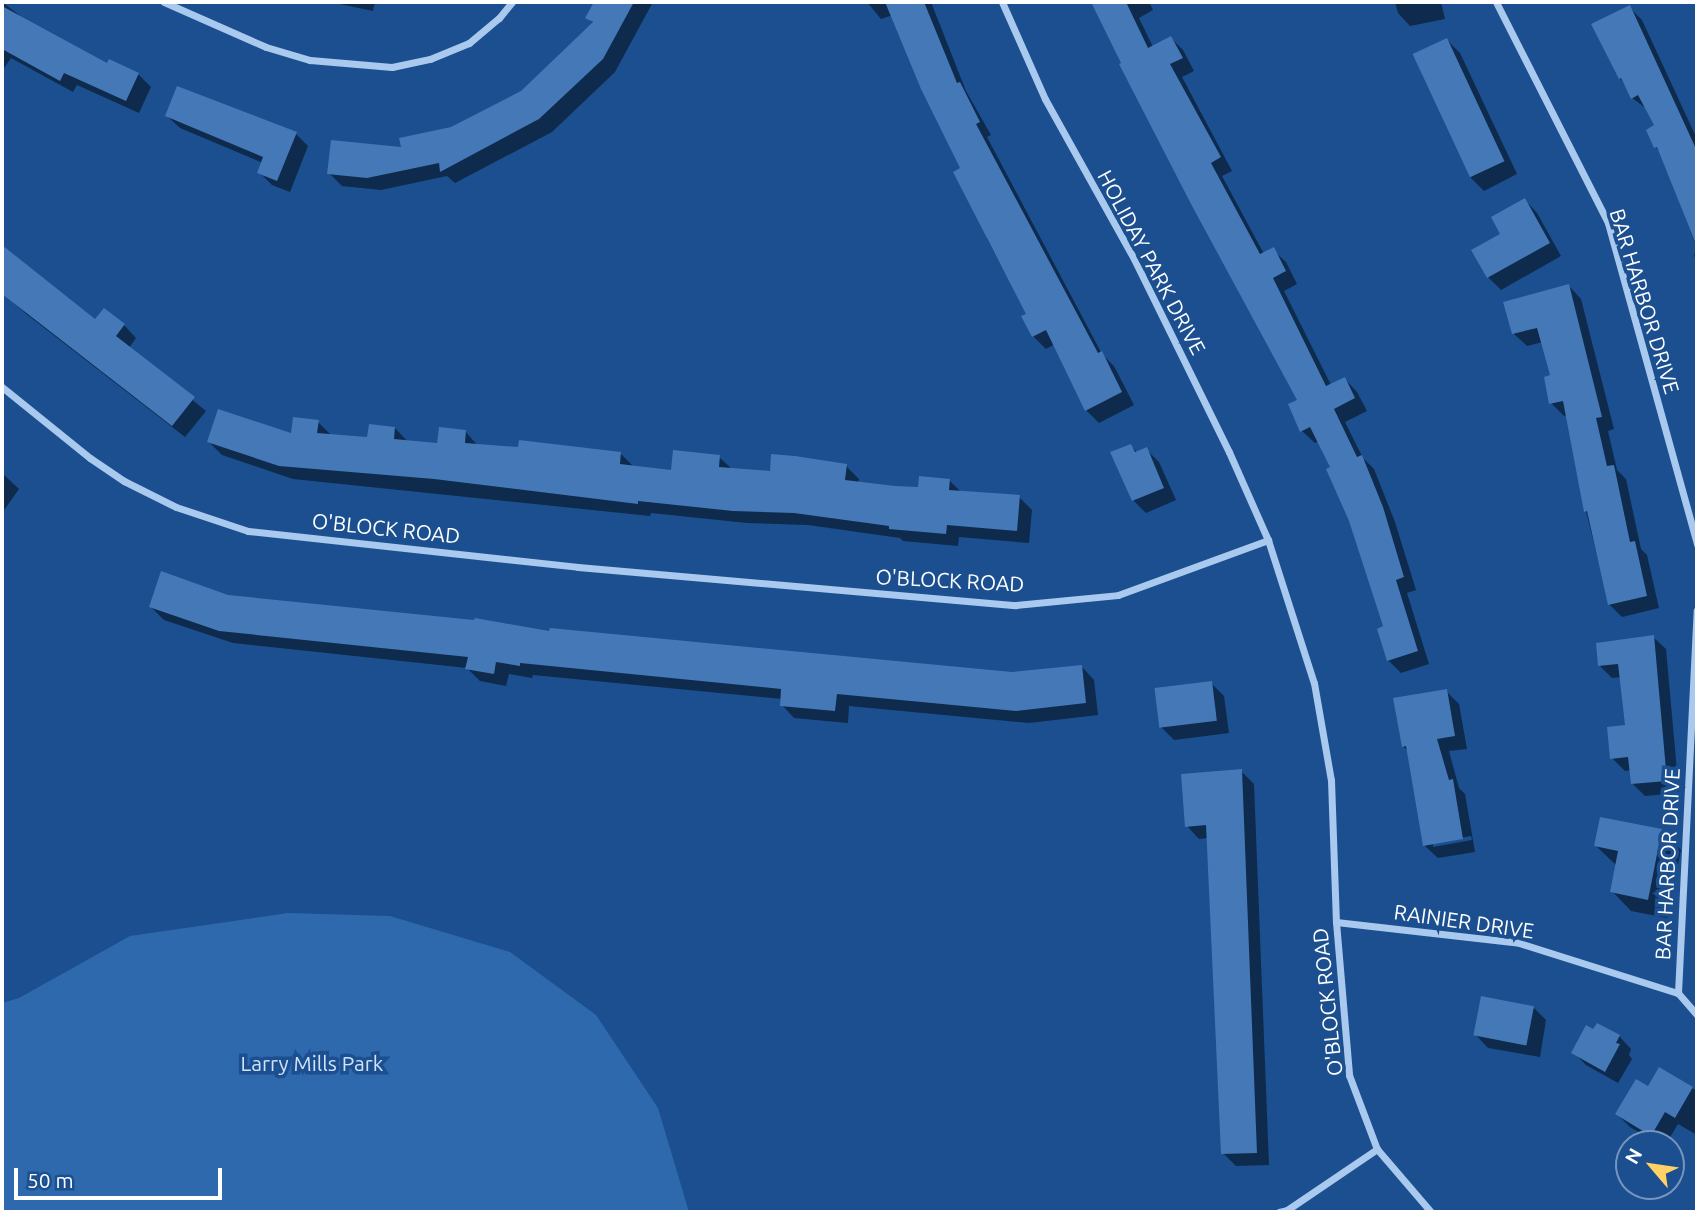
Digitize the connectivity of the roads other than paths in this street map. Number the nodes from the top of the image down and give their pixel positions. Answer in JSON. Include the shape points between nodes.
{"nodes":[{"id":1,"x":164,"y":2,"type":"edge"},
{"id":2,"x":512,"y":2,"type":"edge"},
{"id":3,"x":1002,"y":2,"type":"edge"},
{"id":4,"x":1496,"y":2,"type":"edge"},
{"id":5,"x":2,"y":387,"type":"edge"},
{"id":6,"x":1268,"y":540,"type":"junction"},
{"id":7,"x":1697,"y":545,"type":"edge"},
{"id":8,"x":1697,"y":610,"type":"edge"},
{"id":9,"x":1336,"y":922,"type":"junction"},
{"id":10,"x":1678,"y":993,"type":"junction"},
{"id":11,"x":1697,"y":1015,"type":"edge"},
{"id":12,"x":1377,"y":1149,"type":"junction"},
{"id":13,"x":1285,"y":1212,"type":"edge"},
{"id":14,"x":1431,"y":1212,"type":"edge"}],
"edges":[{"from":1,"to":2,"type":"street","via":[[266,47],[310,60],[392,67],[430,59],[469,43]]},
{"from":3,"to":6,"type":"street","name":"HOLIDAY PARK DRIVE","via":[[1045,99],[1170,331]]},
{"from":4,"to":7,"type":"street","name":"BAR HARBOR DRIVE","via":[[1608,223]]},
{"from":5,"to":6,"type":"street","name":"O'BLOCK ROAD","via":[[124,481],[176,507],[248,531],[579,567],[1015,605],[1118,595]]},
{"from":6,"to":9,"type":"street","name":"O'BLOCK ROAD","via":[[1314,683],[1331,780]]},
{"from":8,"to":10,"type":"street","name":"BAR HARBOR DRIVE"},
{"from":9,"to":10,"type":"street","name":"RAINIER DRIVE","via":[[1519,943]]},
{"from":9,"to":12,"type":"street","name":"O'BLOCK ROAD","via":[[1349,1075]]},
{"from":10,"to":11,"type":"street"},
{"from":12,"to":13,"type":"street"},
{"from":12,"to":14,"type":"street","name":"O'BLOCK ROAD"}]}
